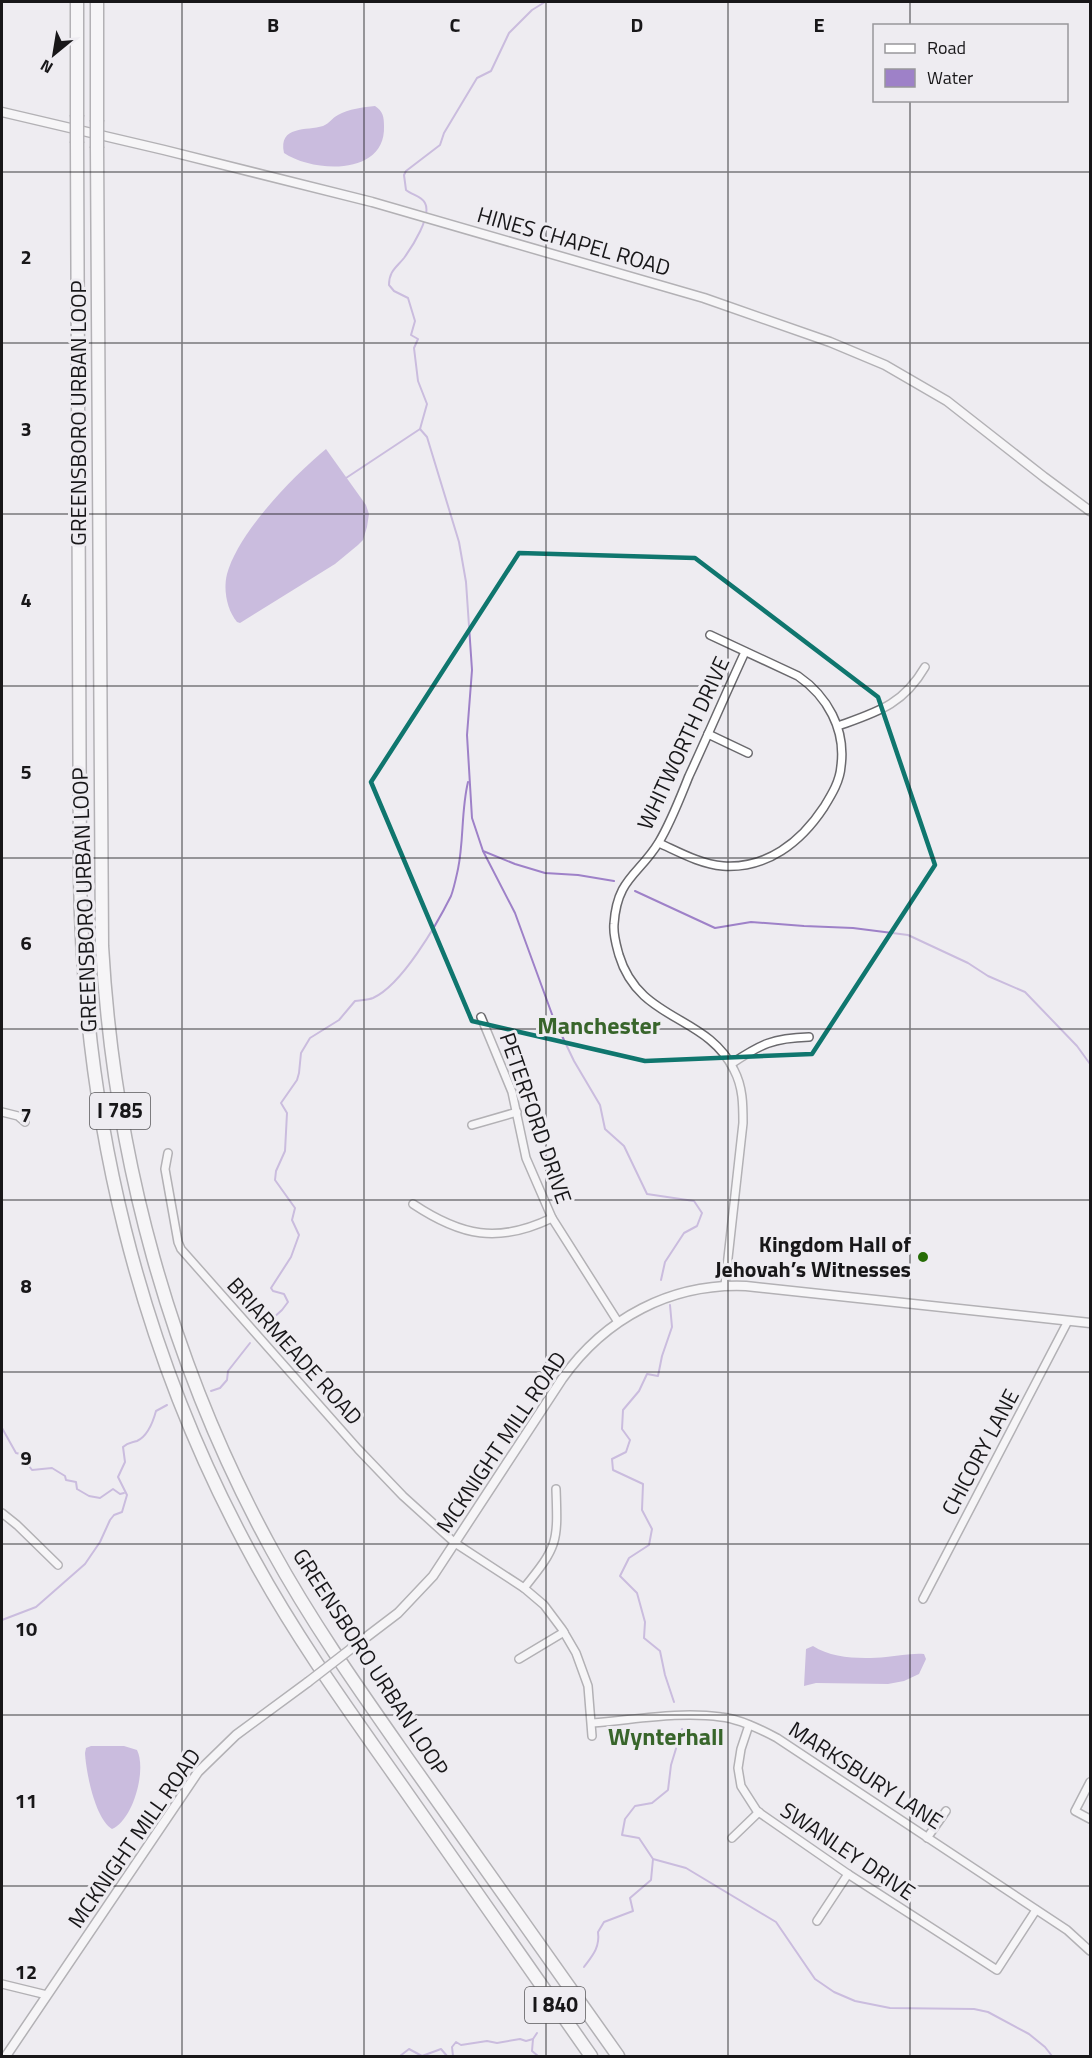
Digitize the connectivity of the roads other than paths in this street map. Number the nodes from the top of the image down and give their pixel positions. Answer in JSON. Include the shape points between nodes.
{"nodes":[{"id":1,"x":77,"y":2,"type":"edge"},
{"id":2,"x":97,"y":2,"type":"edge"},
{"id":3,"x":2,"y":112,"type":"edge"},
{"id":4,"x":1090,"y":511,"type":"edge"},
{"id":5,"x":710,"y":634,"type":"dead end"},
{"id":6,"x":745,"y":652,"type":"junction"},
{"id":7,"x":925,"y":668,"type":"dead end"},
{"id":8,"x":838,"y":726,"type":"junction"},
{"id":9,"x":708,"y":734,"type":"junction"},
{"id":10,"x":748,"y":753,"type":"dead end"},
{"id":11,"x":659,"y":843,"type":"junction"},
{"id":12,"x":481,"y":1017,"type":"dead end"},
{"id":13,"x":809,"y":1037,"type":"dead end"},
{"id":14,"x":731,"y":1064,"type":"junction"},
{"id":15,"x":2,"y":1112,"type":"edge"},
{"id":16,"x":517,"y":1112,"type":"junction"},
{"id":17,"x":26,"y":1122,"type":"dead end"},
{"id":18,"x":472,"y":1125,"type":"dead end"},
{"id":19,"x":168,"y":1153,"type":"dead end"},
{"id":20,"x":413,"y":1204,"type":"dead end"},
{"id":21,"x":552,"y":1218,"type":"junction"},
{"id":22,"x":725,"y":1285,"type":"junction"},
{"id":23,"x":1068,"y":1321,"type":"junction"},
{"id":24,"x":618,"y":1322,"type":"junction"},
{"id":25,"x":1090,"y":1323,"type":"edge"},
{"id":26,"x":556,"y":1490,"type":"dead end"},
{"id":27,"x":2,"y":1513,"type":"edge"},
{"id":28,"x":455,"y":1544,"type":"junction"},
{"id":29,"x":58,"y":1565,"type":"dead end"},
{"id":30,"x":524,"y":1588,"type":"junction"},
{"id":31,"x":923,"y":1599,"type":"dead end"},
{"id":32,"x":564,"y":1632,"type":"junction"},
{"id":33,"x":519,"y":1659,"type":"dead end"},
{"id":34,"x":592,"y":1723,"type":"junction"},
{"id":35,"x":750,"y":1725,"type":"junction"},
{"id":36,"x":591,"y":1736,"type":"dead end"},
{"id":37,"x":1090,"y":1782,"type":"edge"},
{"id":38,"x":946,"y":1811,"type":"dead end"},
{"id":39,"x":759,"y":1812,"type":"junction"},
{"id":40,"x":1090,"y":1819,"type":"edge"},
{"id":41,"x":732,"y":1838,"type":"dead end"},
{"id":42,"x":927,"y":1838,"type":"junction"},
{"id":43,"x":848,"y":1874,"type":"junction"},
{"id":44,"x":1036,"y":1910,"type":"junction"},
{"id":45,"x":817,"y":1922,"type":"dead end"},
{"id":46,"x":1090,"y":1951,"type":"edge"},
{"id":47,"x":519,"y":1954,"type":"junction"},
{"id":48,"x":2,"y":1984,"type":"edge"},
{"id":49,"x":47,"y":1995,"type":"junction"},
{"id":50,"x":6,"y":2056,"type":"edge"},
{"id":51,"x":581,"y":2056,"type":"edge"},
{"id":52,"x":591,"y":2056,"type":"edge"},
{"id":53,"x":618,"y":2056,"type":"edge"}],
"edges":[{"from":1,"to":47,"type":"highway","name":"GREENSBORO URBAN LOOP","number":"I 785","bridge":true,"via":[[81,923],[95,1089],[123,1228],[178,1398],[254,1559],[329,1682]]},
{"from":2,"to":53,"type":"highway","name":"GREENSBORO URBAN LOOP","number":"I 785","bridge":true,"via":[[102,946],[107,1016],[130,1167],[185,1357],[255,1518],[346,1670]]},
{"from":3,"to":4,"type":"street","name":"HINES CHAPEL ROAD","via":[[427,217],[704,298],[809,334],[869,358],[947,401]]},
{"from":5,"to":6,"type":"street"},
{"from":6,"to":8,"type":"street","via":[[811,685],[824,699]]},
{"from":6,"to":9,"type":"street","name":"WHITWORTH DRIVE"},
{"from":7,"to":8,"type":"street","via":[[894,703]]},
{"from":8,"to":11,"type":"street","via":[[842,765],[836,786],[819,815],[792,845],[747,865],[723,866]]},
{"from":9,"to":10,"type":"street"},
{"from":9,"to":11,"type":"street","name":"WHITWORTH DRIVE"},
{"from":11,"to":14,"type":"street","name":"WHITWORTH DRIVE","via":[[632,874],[619,898],[614,937],[623,968],[643,996],[706,1036]]},
{"from":12,"to":16,"type":"street","name":"PETERFORD DRIVE"},
{"from":13,"to":14,"type":"street","via":[[762,1044]]},
{"from":14,"to":22,"type":"street","name":"WHITWORTH DRIVE","via":[[743,1096],[743,1124]]},
{"from":15,"to":17,"type":"street"},
{"from":16,"to":18,"type":"street"},
{"from":16,"to":21,"type":"street","name":"PETERFORD DRIVE","via":[[526,1158]]},
{"from":19,"to":28,"type":"street","name":"BRIARMEADE ROAD","via":[[165,1169],[181,1250],[358,1449]]},
{"from":20,"to":21,"type":"street","via":[[442,1222],[477,1234],[518,1232]]},
{"from":21,"to":24,"type":"street","name":"PETERFORD DRIVE"},
{"from":22,"to":23,"type":"street","name":"MCKNIGHT MILL ROAD","via":[[773,1287]]},
{"from":22,"to":24,"type":"street","name":"MCKNIGHT MILL ROAD","via":[[672,1295]]},
{"from":23,"to":25,"type":"street","name":"MCKNIGHT MILL ROAD"},
{"from":23,"to":31,"type":"street","name":"CHICORY LANE"},
{"from":24,"to":28,"type":"street","name":"MCKNIGHT MILL ROAD","via":[[573,1364]]},
{"from":26,"to":30,"type":"street","via":[[555,1542],[542,1567]]},
{"from":27,"to":29,"type":"street"},
{"from":28,"to":30,"type":"street","name":"BRIARMEADE ROAD"},
{"from":28,"to":49,"type":"street","name":"MCKNIGHT MILL ROAD","bridge":true,"via":[[433,1576],[392,1618],[236,1734],[198,1772]]},
{"from":30,"to":32,"type":"street","name":"BRIARMEADE ROAD","via":[[544,1605]]},
{"from":32,"to":33,"type":"street"},
{"from":32,"to":34,"type":"street","name":"BRIARMEADE ROAD","via":[[588,1686]]},
{"from":34,"to":35,"type":"street","name":"MARKSBURY LANE","via":[[693,1715],[723,1717]]},
{"from":34,"to":36,"type":"street","name":"BRIARMEADE ROAD"},
{"from":35,"to":39,"type":"street","name":"SWANLEY DRIVE","via":[[738,1768],[741,1786]]},
{"from":35,"to":42,"type":"street","name":"MARKSBURY LANE","via":[[777,1738]]},
{"from":37,"to":40,"type":"street","via":[[1075,1811]]},
{"from":38,"to":42,"type":"street"},
{"from":39,"to":41,"type":"street"},
{"from":39,"to":43,"type":"street","name":"SWANLEY DRIVE"},
{"from":42,"to":44,"type":"street","name":"MARKSBURY LANE"},
{"from":43,"to":44,"type":"street","name":"SWANLEY DRIVE","via":[[997,1971]]},
{"from":43,"to":45,"type":"street"},
{"from":44,"to":46,"type":"street","name":"MARKSBURY LANE"},
{"from":47,"to":51,"type":"highway"},
{"from":47,"to":52,"type":"highway","name":"GREENSBORO URBAN LOOP","number":"I 840"},
{"from":48,"to":49,"type":"street"},
{"from":49,"to":50,"type":"street","name":"MCKNIGHT MILL ROAD"}]}
